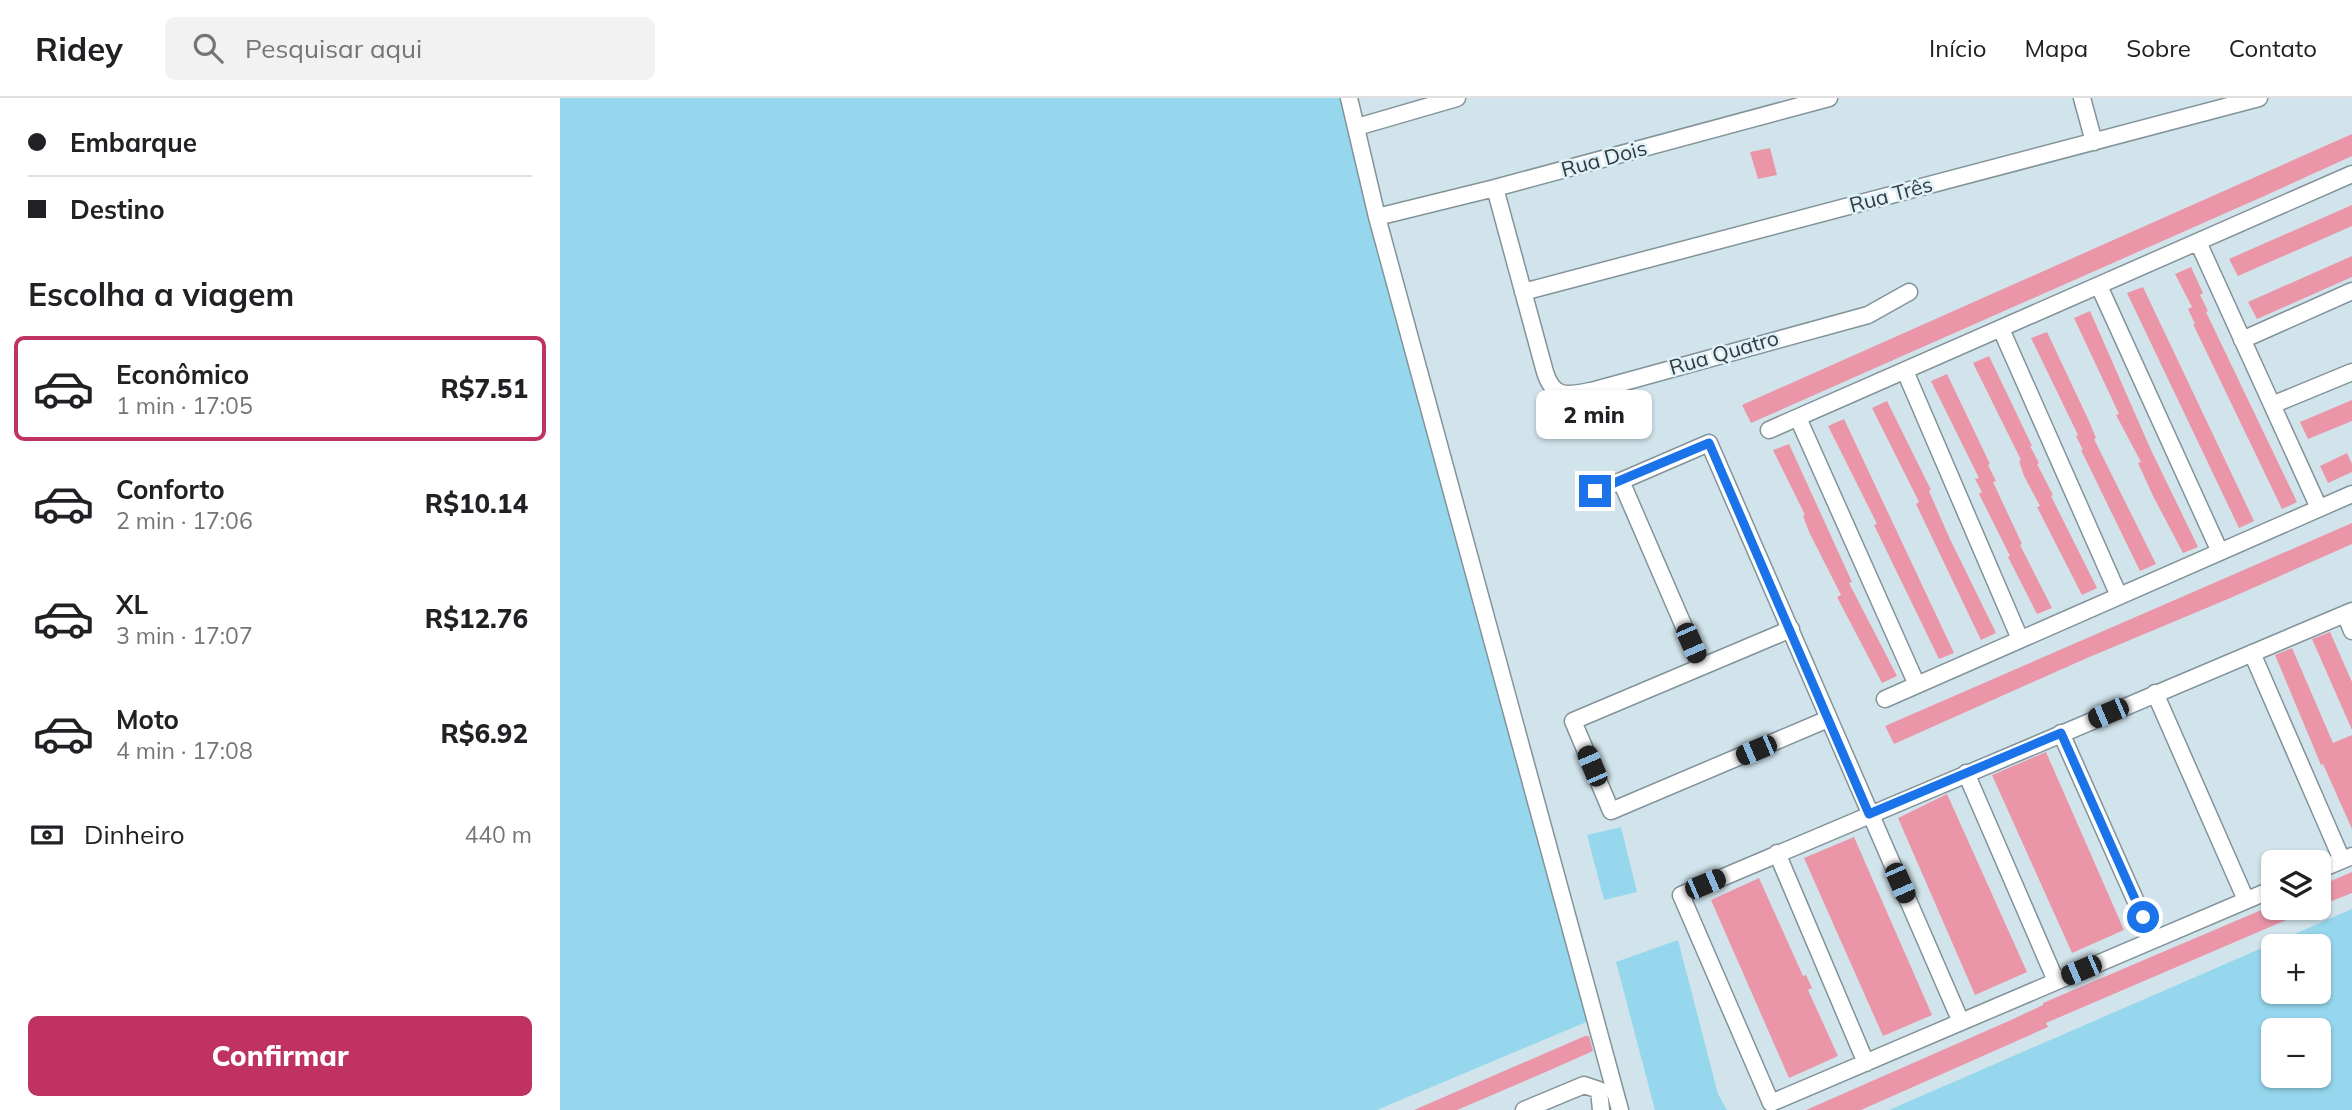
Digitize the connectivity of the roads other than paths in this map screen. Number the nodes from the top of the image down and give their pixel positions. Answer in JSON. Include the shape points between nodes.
{"nodes":[{"id":1,"x":1349,"y":98,"type":"edge"},
{"id":2,"x":1457,"y":98,"type":"edge"},
{"id":3,"x":1829,"y":98,"type":"edge"},
{"id":4,"x":2082,"y":98,"type":"edge"},
{"id":5,"x":2259,"y":98,"type":"edge"},
{"id":6,"x":1357,"y":127,"type":"junction"},
{"id":7,"x":2094,"y":142,"type":"junction"},
{"id":8,"x":2352,"y":174,"type":"edge"},
{"id":9,"x":1495,"y":188,"type":"junction"},
{"id":10,"x":1377,"y":217,"type":"junction"},
{"id":11,"x":2198,"y":243,"type":"junction"},
{"id":12,"x":2099,"y":286,"type":"junction"},
{"id":13,"x":2352,"y":291,"type":"edge"},
{"id":14,"x":1523,"y":292,"type":"junction"},
{"id":15,"x":1909,"y":292,"type":"dead end"},
{"id":16,"x":2001,"y":329,"type":"junction"},
{"id":17,"x":2242,"y":340,"type":"junction"},
{"id":18,"x":1905,"y":371,"type":"junction"},
{"id":19,"x":2352,"y":372,"type":"edge"},
{"id":20,"x":2272,"y":405,"type":"junction"},
{"id":21,"x":1798,"y":418,"type":"junction"},
{"id":22,"x":1769,"y":430,"type":"dead end"},
{"id":23,"x":1621,"y":481,"type":"junction"},
{"id":24,"x":1595,"y":491,"type":"dead end"},
{"id":25,"x":2352,"y":494,"type":"edge"},
{"id":26,"x":2319,"y":508,"type":"junction"},
{"id":27,"x":2220,"y":552,"type":"junction"},
{"id":28,"x":2119,"y":596,"type":"junction"},
{"id":29,"x":2348,"y":612,"type":"edge"},
{"id":30,"x":1791,"y":629,"type":"junction"},
{"id":31,"x":2352,"y":631,"type":"edge"},
{"id":32,"x":2020,"y":639,"type":"junction"},
{"id":33,"x":2252,"y":653,"type":"junction"},
{"id":34,"x":1701,"y":666,"type":"junction"},
{"id":35,"x":1917,"y":685,"type":"junction"},
{"id":36,"x":2155,"y":694,"type":"junction"},
{"id":37,"x":1885,"y":699,"type":"dead end"},
{"id":38,"x":1828,"y":719,"type":"junction"},
{"id":39,"x":2061,"y":733,"type":"junction"},
{"id":40,"x":1966,"y":773,"type":"junction"},
{"id":41,"x":1869,"y":814,"type":"junction"},
{"id":42,"x":1777,"y":853,"type":"junction"},
{"id":43,"x":2347,"y":858,"type":"edge"},
{"id":44,"x":2261,"y":894,"type":"edge"},
{"id":45,"x":2246,"y":901,"type":"junction"},
{"id":46,"x":2153,"y":940,"type":"junction"},
{"id":47,"x":2056,"y":981,"type":"junction"},
{"id":48,"x":1961,"y":1022,"type":"junction"},
{"id":49,"x":1866,"y":1063,"type":"junction"},
{"id":50,"x":1524,"y":1110,"type":"edge"},
{"id":51,"x":1601,"y":1110,"type":"edge"},
{"id":52,"x":1620,"y":1110,"type":"edge"}],
"edges":[{"from":1,"to":6,"type":"street"},
{"from":2,"to":6,"type":"street"},
{"from":3,"to":9,"type":"street","name":"Rua Dois"},
{"from":4,"to":7,"type":"street"},
{"from":5,"to":7,"type":"street","name":"Rua Três"},
{"from":6,"to":10,"type":"street"},
{"from":7,"to":14,"type":"street","name":"Rua Três"},
{"from":8,"to":11,"type":"street"},
{"from":9,"to":10,"type":"street","name":"Rua Dois"},
{"from":9,"to":14,"type":"street"},
{"from":10,"to":52,"type":"street"},
{"from":11,"to":12,"type":"street"},
{"from":11,"to":17,"type":"street"},
{"from":12,"to":16,"type":"street"},
{"from":12,"to":27,"type":"street"},
{"from":13,"to":17,"type":"street"},
{"from":14,"to":15,"type":"street","name":"Rua Quatro","via":[[1545,372],[1553,391],[1564,394],[1595,390],[1868,315]]},
{"from":16,"to":18,"type":"street"},
{"from":16,"to":28,"type":"street"},
{"from":17,"to":20,"type":"street"},
{"from":18,"to":21,"type":"street"},
{"from":18,"to":32,"type":"street"},
{"from":19,"to":20,"type":"street"},
{"from":20,"to":26,"type":"street"},
{"from":21,"to":22,"type":"street"},
{"from":21,"to":35,"type":"street"},
{"from":23,"to":24,"type":"street"},
{"from":23,"to":30,"type":"street","via":[[1709,443]]},
{"from":23,"to":34,"type":"street"},
{"from":25,"to":26,"type":"street"},
{"from":26,"to":27,"type":"street"},
{"from":27,"to":28,"type":"street"},
{"from":28,"to":32,"type":"street"},
{"from":29,"to":31,"type":"street"},
{"from":29,"to":33,"type":"street"},
{"from":30,"to":34,"type":"street"},
{"from":30,"to":38,"type":"street"},
{"from":32,"to":35,"type":"street"},
{"from":33,"to":36,"type":"street"},
{"from":33,"to":43,"type":"street"},
{"from":34,"to":38,"type":"street","via":[[1573,721],[1611,811]]},
{"from":35,"to":37,"type":"street"},
{"from":36,"to":39,"type":"street"},
{"from":36,"to":45,"type":"street"},
{"from":38,"to":41,"type":"street"},
{"from":39,"to":40,"type":"street"},
{"from":39,"to":46,"type":"street"},
{"from":40,"to":41,"type":"street"},
{"from":40,"to":47,"type":"street"},
{"from":41,"to":42,"type":"street"},
{"from":41,"to":48,"type":"street"},
{"from":42,"to":49,"type":"street"},
{"from":42,"to":49,"type":"street","via":[[1681,895],[1771,1104]]},
{"from":44,"to":45,"type":"street"},
{"from":45,"to":46,"type":"street"},
{"from":46,"to":47,"type":"street"},
{"from":47,"to":48,"type":"street"},
{"from":48,"to":49,"type":"street"},
{"from":50,"to":51,"type":"street","via":[[1584,1085],[1599,1090]]}]}
